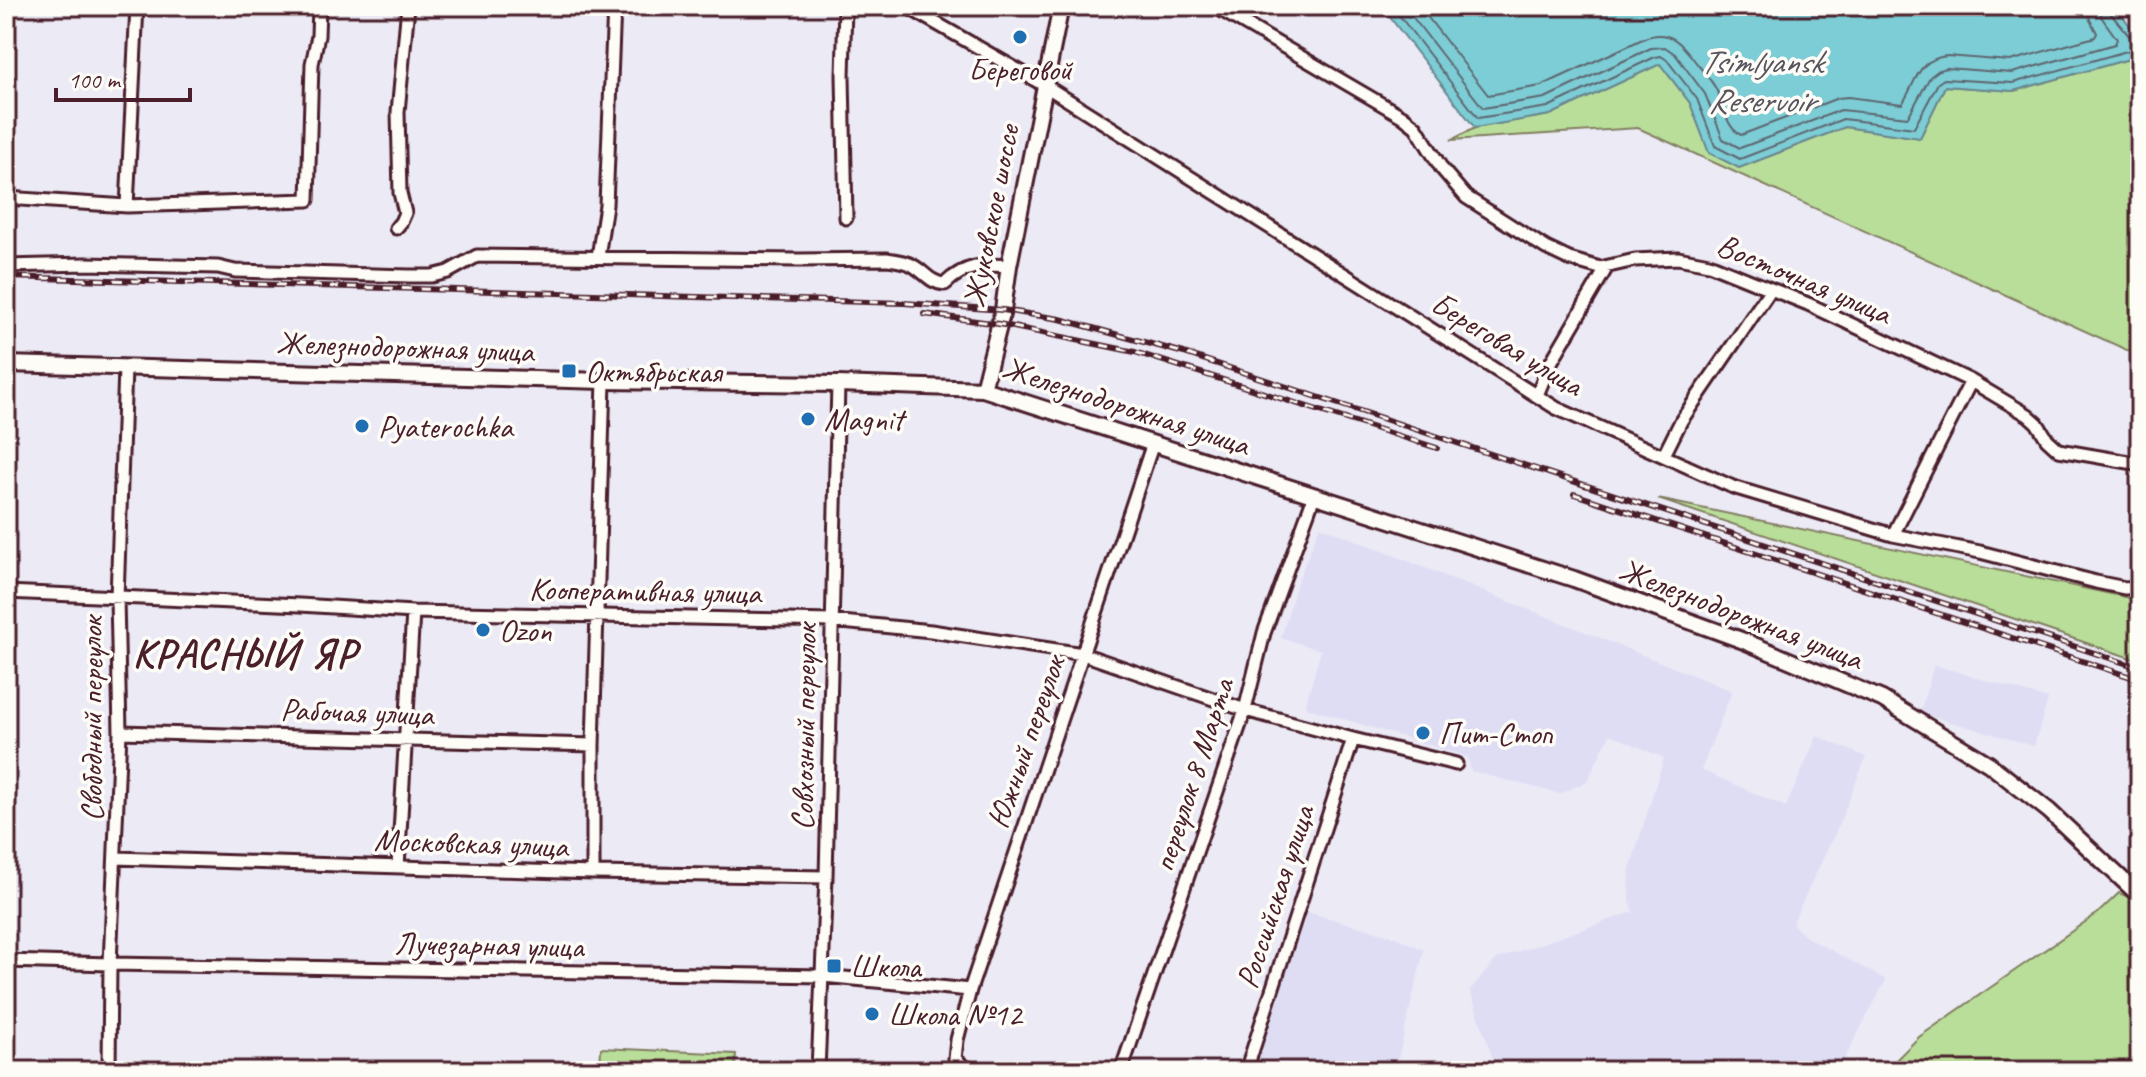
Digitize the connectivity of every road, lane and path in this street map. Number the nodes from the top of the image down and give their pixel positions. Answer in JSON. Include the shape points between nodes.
{"nodes":[{"id":1,"x":137,"y":6,"type":"edge"},
{"id":2,"x":319,"y":6,"type":"edge"},
{"id":3,"x":408,"y":6,"type":"edge"},
{"id":4,"x":614,"y":6,"type":"edge"},
{"id":5,"x":845,"y":6,"type":"edge"},
{"id":6,"x":906,"y":6,"type":"edge"},
{"id":7,"x":1061,"y":6,"type":"edge"},
{"id":8,"x":1214,"y":6,"type":"edge"},
{"id":9,"x":1044,"y":85,"type":"junction"},
{"id":10,"x":6,"y":198,"type":"edge"},
{"id":11,"x":127,"y":206,"type":"junction"},
{"id":12,"x":846,"y":218,"type":"dead end"},
{"id":13,"x":396,"y":228,"type":"dead end"},
{"id":14,"x":598,"y":257,"type":"junction"},
{"id":15,"x":6,"y":266,"type":"edge"},
{"id":16,"x":1009,"y":266,"type":"junction"},
{"id":17,"x":1607,"y":267,"type":"junction"},
{"id":18,"x":1771,"y":289,"type":"junction"},
{"id":19,"x":6,"y":364,"type":"edge"},
{"id":20,"x":125,"y":368,"type":"junction"},
{"id":21,"x":604,"y":381,"type":"junction"},
{"id":22,"x":1971,"y":381,"type":"junction"},
{"id":23,"x":838,"y":384,"type":"junction"},
{"id":24,"x":983,"y":389,"type":"junction"},
{"id":25,"x":1537,"y":395,"type":"junction"},
{"id":26,"x":1153,"y":443,"type":"junction"},
{"id":27,"x":1664,"y":455,"type":"junction"},
{"id":28,"x":2140,"y":464,"type":"edge"},
{"id":29,"x":1314,"y":496,"type":"junction"},
{"id":30,"x":1893,"y":535,"type":"junction"},
{"id":31,"x":2140,"y":587,"type":"edge"},
{"id":32,"x":6,"y":592,"type":"edge"},
{"id":33,"x":117,"y":598,"type":"junction"},
{"id":34,"x":413,"y":612,"type":"junction"},
{"id":35,"x":598,"y":616,"type":"junction"},
{"id":36,"x":832,"y":621,"type":"junction"},
{"id":37,"x":1083,"y":654,"type":"junction"},
{"id":38,"x":1245,"y":710,"type":"junction"},
{"id":39,"x":120,"y":732,"type":"junction"},
{"id":40,"x":1353,"y":739,"type":"junction"},
{"id":41,"x":406,"y":740,"type":"junction"},
{"id":42,"x":593,"y":745,"type":"junction"},
{"id":43,"x":1456,"y":764,"type":"dead end"},
{"id":44,"x":115,"y":858,"type":"junction"},
{"id":45,"x":398,"y":867,"type":"junction"},
{"id":46,"x":593,"y":873,"type":"junction"},
{"id":47,"x":826,"y":877,"type":"junction"},
{"id":48,"x":2140,"y":896,"type":"edge"},
{"id":49,"x":6,"y":961,"type":"edge"},
{"id":50,"x":110,"y":964,"type":"junction"},
{"id":51,"x":823,"y":976,"type":"junction"},
{"id":52,"x":970,"y":990,"type":"junction"},
{"id":53,"x":109,"y":1071,"type":"edge"},
{"id":54,"x":818,"y":1071,"type":"edge"},
{"id":55,"x":975,"y":1071,"type":"edge"},
{"id":56,"x":1121,"y":1071,"type":"edge"},
{"id":57,"x":1246,"y":1071,"type":"edge"}],
"edges":[{"from":1,"to":11,"type":"street"},
{"from":2,"to":11,"type":"street","via":[[308,200]]},
{"from":3,"to":13,"type":"street","via":[[398,112],[405,213]]},
{"from":4,"to":14,"type":"street","via":[[606,205]]},
{"from":5,"to":12,"type":"street"},
{"from":6,"to":9,"type":"street","name":"Береговая улица"},
{"from":7,"to":9,"type":"main road","name":"Жуковское шоссе"},
{"from":8,"to":17,"type":"street","name":"Восточная улица","via":[[1402,116],[1416,127],[1455,185],[1485,211],[1569,259]]},
{"from":9,"to":16,"type":"main road","name":"Жуковское шоссе"},
{"from":9,"to":25,"type":"street","name":"Береговая улица"},
{"from":10,"to":11,"type":"street"},
{"from":14,"to":15,"type":"street","via":[[477,256],[432,276]]},
{"from":14,"to":16,"type":"street","via":[[887,259],[914,266],[935,284],[945,284],[970,267]]},
{"from":16,"to":24,"type":"main road","name":"Жуковское шоссе"},
{"from":17,"to":18,"type":"street","name":"Восточная улица","via":[[1635,260],[1688,259]]},
{"from":17,"to":25,"type":"street"},
{"from":18,"to":22,"type":"street","name":"Восточная улица"},
{"from":18,"to":27,"type":"street","via":[[1681,421]]},
{"from":19,"to":20,"type":"main road","name":"Железнодорожная улица"},
{"from":20,"to":21,"type":"main road","name":"Железнодорожная улица"},
{"from":20,"to":33,"type":"street","name":"Свободный переулок"},
{"from":21,"to":23,"type":"main road","name":"Железнодорожная улица"},
{"from":21,"to":35,"type":"street"},
{"from":22,"to":28,"type":"street","name":"Восточная улица","via":[[2028,415],[2059,450]]},
{"from":22,"to":30,"type":"street"},
{"from":23,"to":24,"type":"main road","name":"Железнодорожная улица"},
{"from":23,"to":36,"type":"street","name":"Совхозный переулок"},
{"from":24,"to":26,"type":"main road","name":"Железнодорожная улица"},
{"from":25,"to":27,"type":"street","name":"Береговая улица"},
{"from":26,"to":29,"type":"main road","name":"Железнодорожная улица"},
{"from":26,"to":37,"type":"street","name":"Южный переулок"},
{"from":27,"to":30,"type":"street","name":"Береговая улица","via":[[1733,487]]},
{"from":29,"to":38,"type":"street","name":"переулок 8 Марта","via":[[1264,633]]},
{"from":29,"to":48,"type":"main road","name":"Железнодорожная улица","via":[[1574,579],[1882,699],[1989,764],[2049,811]]},
{"from":30,"to":31,"type":"street","name":"Береговая улица","via":[[2096,582]]},
{"from":32,"to":33,"type":"street","name":"Кооперативная улица"},
{"from":33,"to":34,"type":"street","name":"Кооперативная улица"},
{"from":33,"to":39,"type":"street","name":"Свободный переулок"},
{"from":34,"to":35,"type":"street","name":"Кооперативная улица"},
{"from":34,"to":41,"type":"street"},
{"from":35,"to":36,"type":"street","name":"Кооперативная улица"},
{"from":35,"to":42,"type":"street"},
{"from":36,"to":37,"type":"street","name":"Кооперативная улица"},
{"from":36,"to":47,"type":"street","name":"Совхозный переулок"},
{"from":37,"to":38,"type":"street","name":"Кооперативная улица"},
{"from":37,"to":52,"type":"street","name":"Южный переулок"},
{"from":38,"to":40,"type":"street","name":"Кооперативная улица"},
{"from":38,"to":56,"type":"street","name":"переулок 8 Марта"},
{"from":39,"to":41,"type":"street","name":"Рабочая улица"},
{"from":39,"to":44,"type":"street","name":"Свободный переулок"},
{"from":40,"to":43,"type":"street","name":"Кооперативная улица"},
{"from":40,"to":57,"type":"street","name":"Российская улица"},
{"from":41,"to":42,"type":"street","name":"Рабочая улица"},
{"from":41,"to":45,"type":"street"},
{"from":42,"to":46,"type":"street"},
{"from":44,"to":45,"type":"street","name":"Московская улица"},
{"from":44,"to":50,"type":"street","name":"Свободный переулок"},
{"from":45,"to":46,"type":"street","name":"Московская улица"},
{"from":46,"to":47,"type":"street","name":"Московская улица"},
{"from":47,"to":51,"type":"street","name":"Совхозный переулок"},
{"from":49,"to":50,"type":"street","name":"Лучезарная улица"},
{"from":50,"to":51,"type":"street","name":"Лучезарная улица"},
{"from":50,"to":53,"type":"street","name":"Свободный переулок"},
{"from":51,"to":52,"type":"street","name":"Лучезарная улица"},
{"from":51,"to":54,"type":"street","name":"Совхозный переулок"},
{"from":52,"to":55,"type":"street","name":"Южный переулок","via":[[955,1059]]}]}
